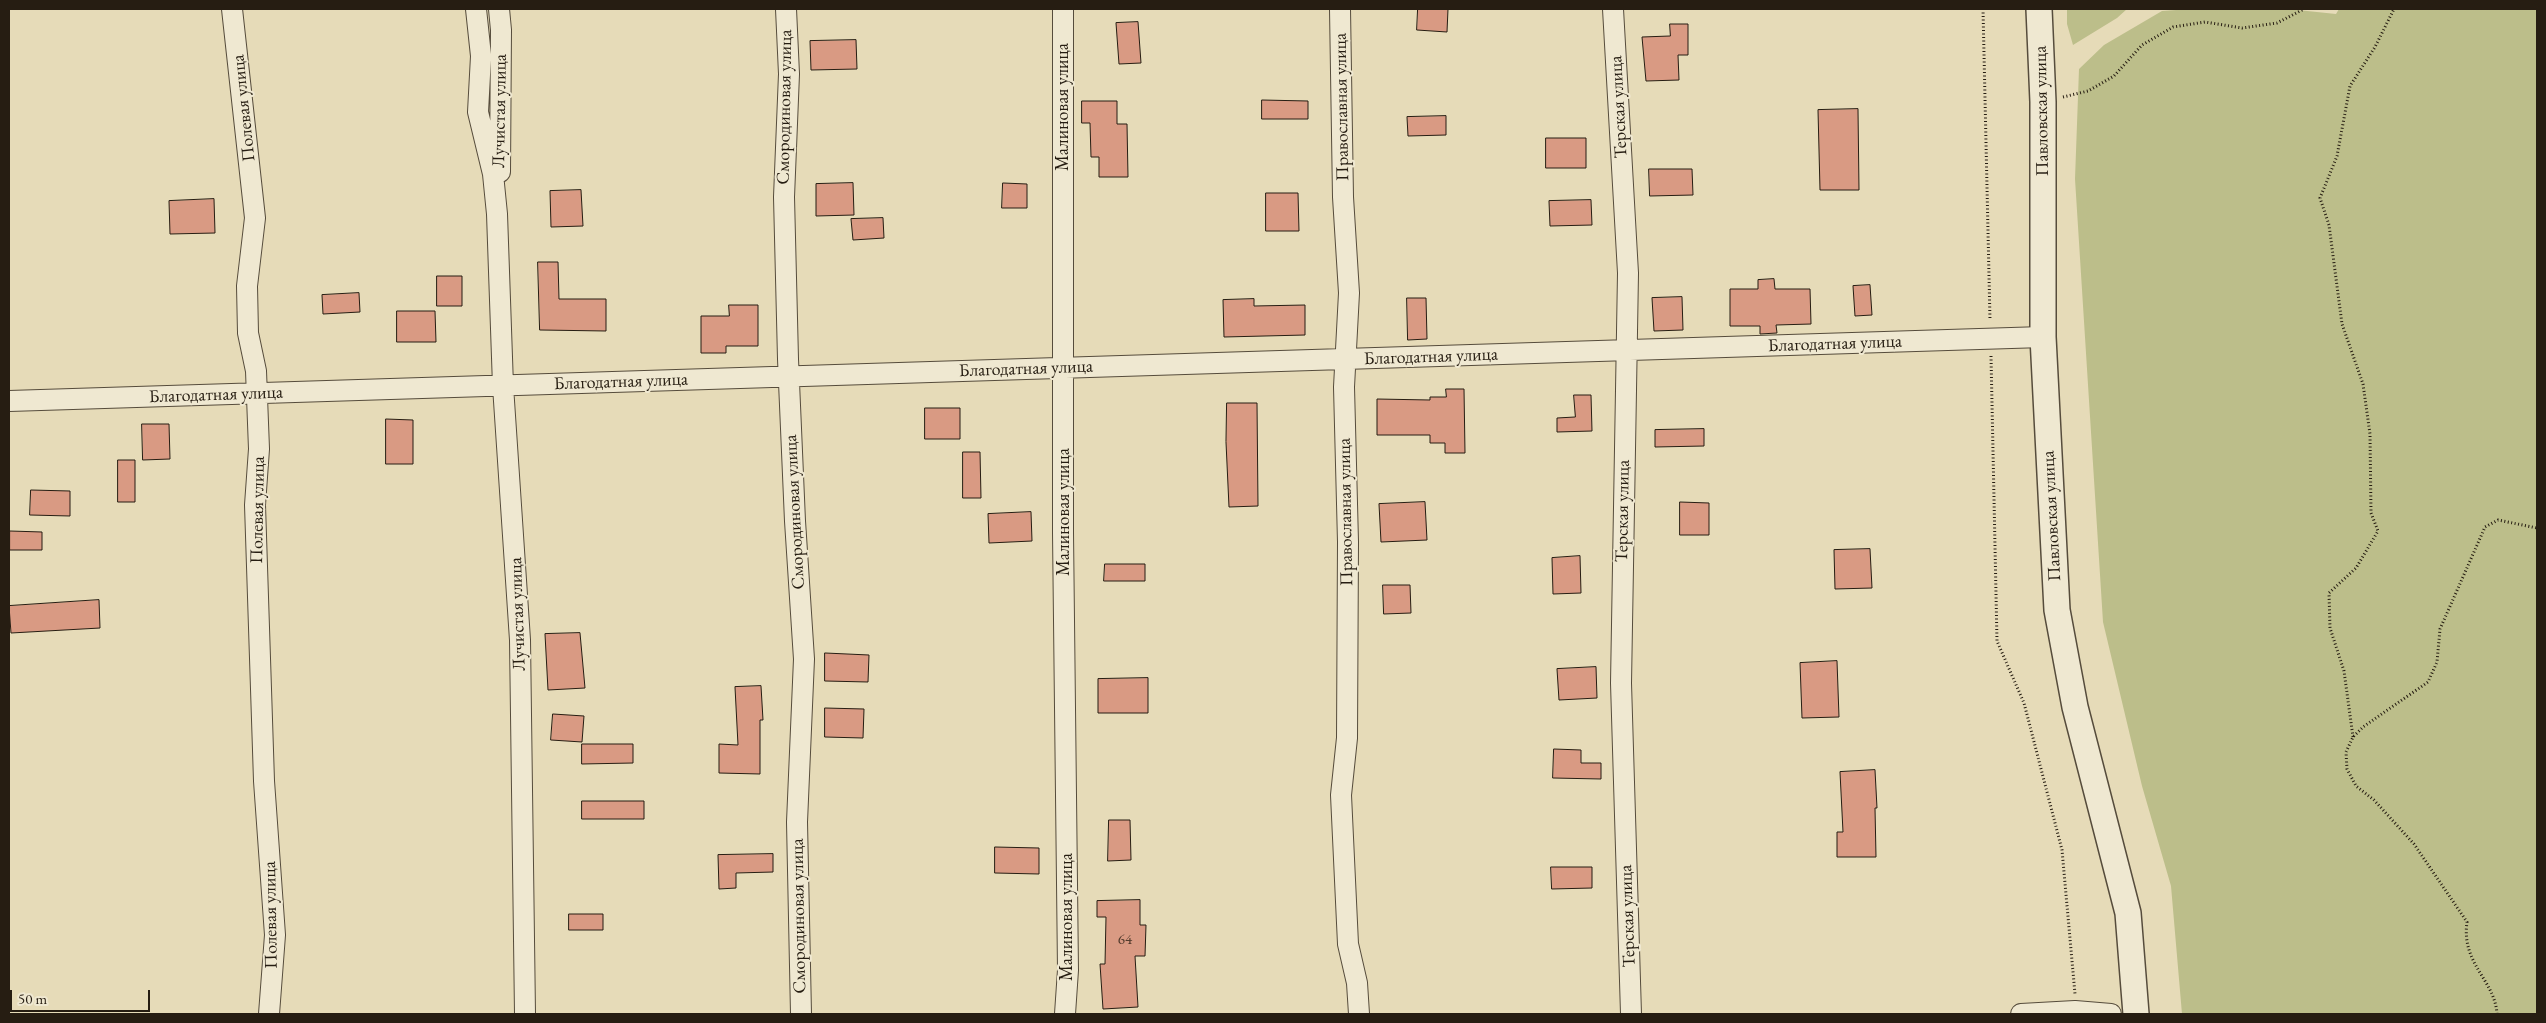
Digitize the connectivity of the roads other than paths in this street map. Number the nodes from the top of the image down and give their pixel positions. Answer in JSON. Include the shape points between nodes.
{"nodes":[{"id":1,"x":232,"y":9,"type":"edge"},
{"id":2,"x":476,"y":9,"type":"edge"},
{"id":3,"x":499,"y":9,"type":"edge"},
{"id":4,"x":786,"y":9,"type":"edge"},
{"id":5,"x":1063,"y":9,"type":"edge"},
{"id":6,"x":1340,"y":9,"type":"edge"},
{"id":7,"x":1613,"y":9,"type":"edge"},
{"id":8,"x":2039,"y":9,"type":"edge"},
{"id":9,"x":497,"y":214,"type":"junction"},
{"id":10,"x":2043,"y":337,"type":"junction"},
{"id":11,"x":1626,"y":350,"type":"junction"},
{"id":12,"x":1345,"y":359,"type":"junction"},
{"id":13,"x":1063,"y":368,"type":"junction"},
{"id":14,"x":789,"y":376,"type":"junction"},
{"id":15,"x":503,"y":386,"type":"junction"},
{"id":16,"x":257,"y":394,"type":"junction"},
{"id":17,"x":9,"y":401,"type":"edge"},
{"id":18,"x":270,"y":1014,"type":"edge"},
{"id":19,"x":525,"y":1014,"type":"edge"},
{"id":20,"x":801,"y":1014,"type":"edge"},
{"id":21,"x":1065,"y":1014,"type":"edge"},
{"id":22,"x":1359,"y":1014,"type":"edge"},
{"id":23,"x":1631,"y":1014,"type":"edge"},
{"id":24,"x":2022,"y":1014,"type":"edge"},
{"id":25,"x":2111,"y":1014,"type":"edge"},
{"id":26,"x":2136,"y":1014,"type":"edge"}],
"edges":[{"from":1,"to":16,"type":"street","name":"Полевая улица","via":[[255,218],[247,286],[248,334]]},
{"from":2,"to":9,"type":"street","name":"Лучистая улица","via":[[481,56],[478,112]]},
{"from":3,"to":9,"type":"street","name":"Лучистая улица"},
{"from":4,"to":14,"type":"street","name":"Смородиновая улица","via":[[789,74],[784,197]]},
{"from":5,"to":13,"type":"street","name":"Малиновая улица"},
{"from":6,"to":12,"type":"street","name":"Православная улица","via":[[1343,197],[1349,293]]},
{"from":7,"to":11,"type":"street","name":"Терская улица","via":[[1628,273]]},
{"from":8,"to":10,"type":"street","name":"Павловская улица","via":[[2043,102]]},
{"from":9,"to":15,"type":"street","name":"Лучистая улица"},
{"from":10,"to":11,"type":"street","name":"Благодатная улица"},
{"from":10,"to":26,"type":"street","name":"Павловская улица","via":[[2057,610],[2075,707],[2128,913]]},
{"from":11,"to":12,"type":"street","name":"Благодатная улица"},
{"from":11,"to":23,"type":"street","name":"Терская улица","via":[[1621,683]]},
{"from":12,"to":13,"type":"street","name":"Благодатная улица"},
{"from":12,"to":22,"type":"street","name":"Православная улица","via":[[1347,728],[1341,795],[1348,944],[1357,983]]},
{"from":13,"to":14,"type":"street","name":"Благодатная улица"},
{"from":13,"to":21,"type":"street","name":"Малиновая улица","via":[[1068,970]]},
{"from":14,"to":15,"type":"street","name":"Благодатная улица"},
{"from":14,"to":20,"type":"street","name":"Смородиновая улица","via":[[804,659],[796,822]]},
{"from":15,"to":16,"type":"street","name":"Благодатная улица"},
{"from":15,"to":19,"type":"street","name":"Лучистая улица","via":[[520,640]]},
{"from":16,"to":17,"type":"street","name":"Благодатная улица"},
{"from":16,"to":18,"type":"street","name":"Полевая улица","via":[[259,449],[255,505],[264,781],[275,935]]},
{"from":24,"to":25,"type":"street","via":[[2075,1011]]}]}
